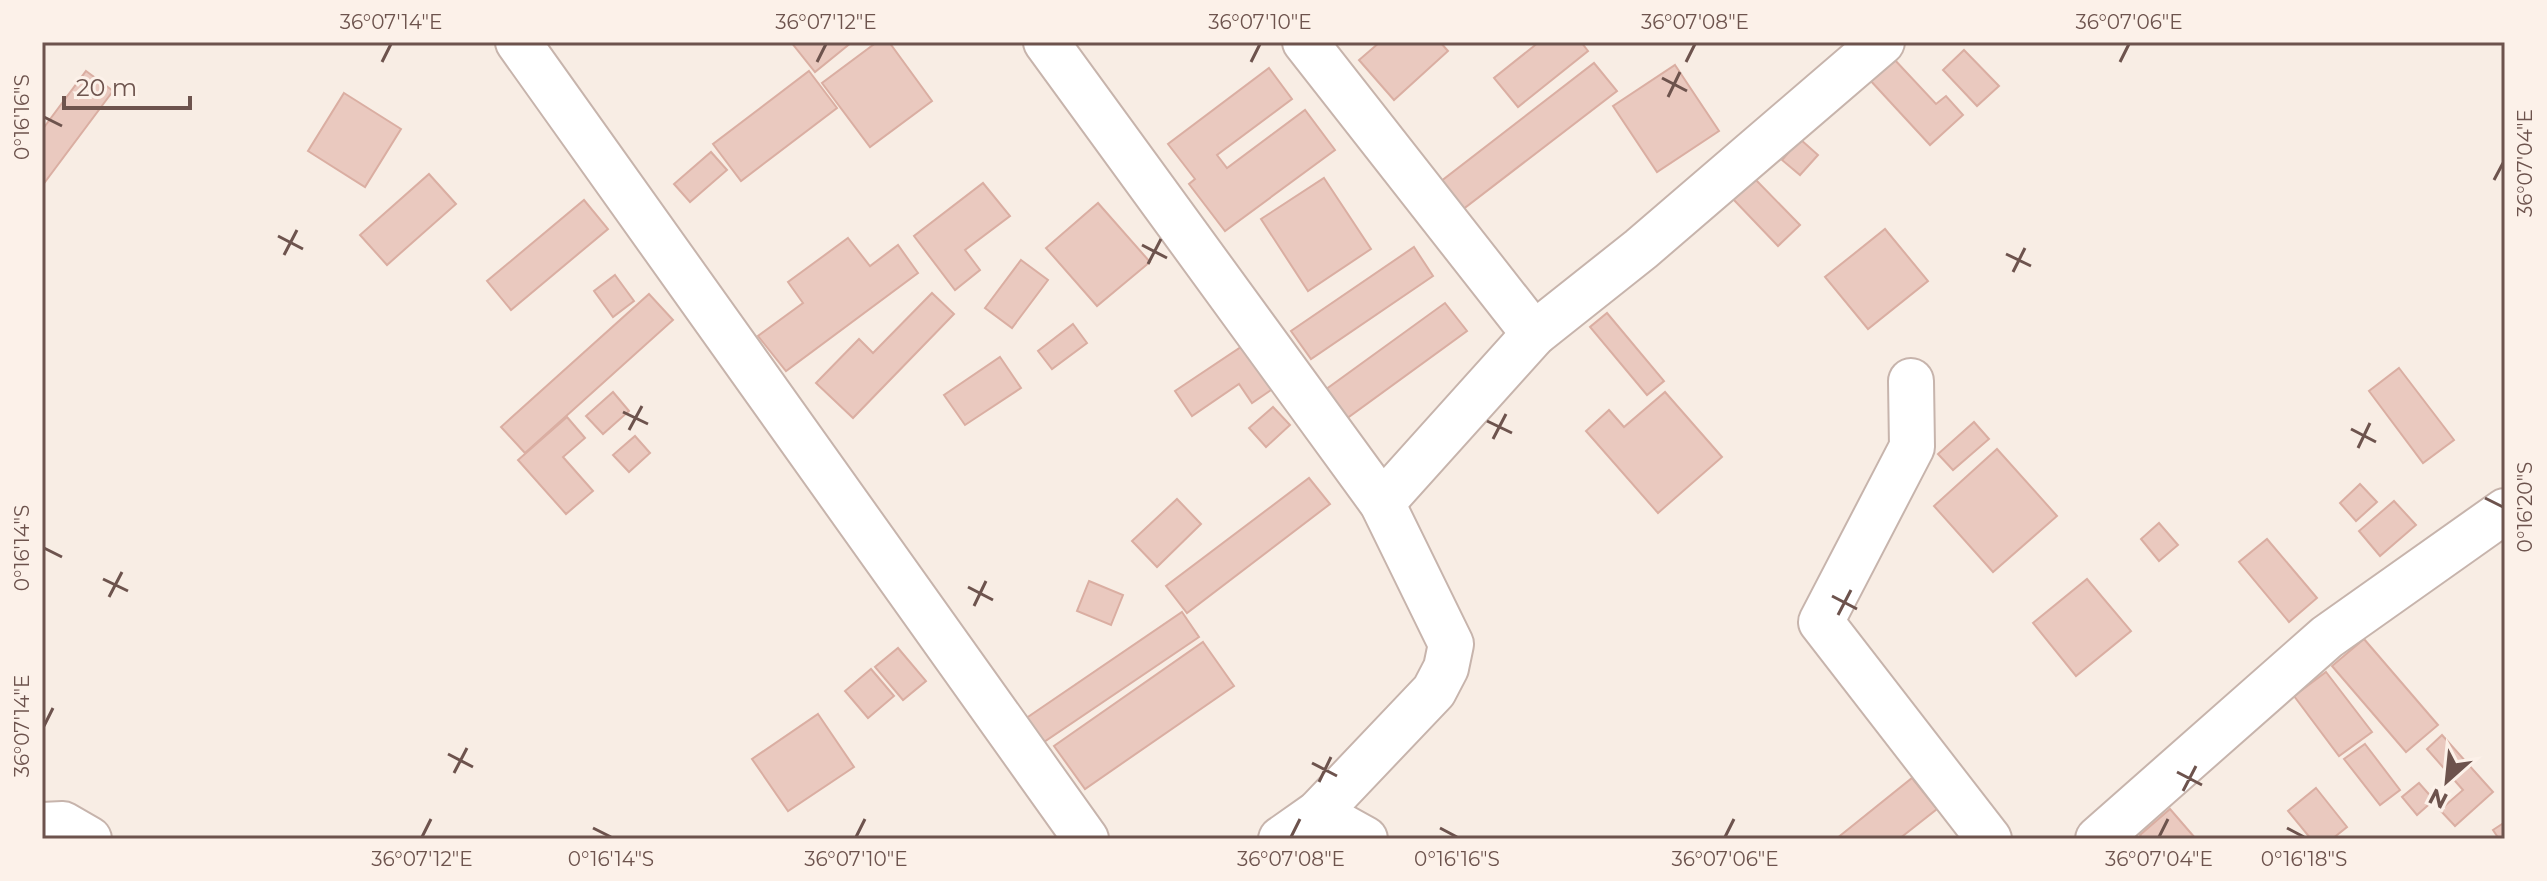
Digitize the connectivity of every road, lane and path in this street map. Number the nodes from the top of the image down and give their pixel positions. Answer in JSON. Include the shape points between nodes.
{"nodes":[{"id":1,"x":518,"y":42,"type":"edge"},
{"id":2,"x":1046,"y":42,"type":"edge"},
{"id":3,"x":1305,"y":42,"type":"edge"},
{"id":4,"x":1875,"y":44,"type":"edge"},
{"id":5,"x":1534,"y":334,"type":"junction"},
{"id":6,"x":1911,"y":381,"type":"dead end"},
{"id":7,"x":1382,"y":503,"type":"junction"},
{"id":8,"x":2505,"y":511,"type":"edge"},
{"id":9,"x":1318,"y":813,"type":"junction"},
{"id":10,"x":42,"y":825,"type":"edge"},
{"id":11,"x":89,"y":839,"type":"edge"},
{"id":12,"x":1086,"y":839,"type":"edge"},
{"id":13,"x":1281,"y":839,"type":"edge"},
{"id":14,"x":1365,"y":839,"type":"edge"},
{"id":15,"x":1989,"y":839,"type":"edge"},
{"id":16,"x":2098,"y":839,"type":"edge"}],
"edges":[{"from":1,"to":12,"type":"street"},
{"from":2,"to":7,"type":"street"},
{"from":3,"to":5,"type":"street"},
{"from":4,"to":5,"type":"street","via":[[1641,249]]},
{"from":5,"to":7,"type":"street"},
{"from":6,"to":15,"type":"street","via":[[1912,447],[1821,622]]},
{"from":7,"to":9,"type":"street","via":[[1451,644],[1434,691]]},
{"from":8,"to":16,"type":"street","via":[[2327,637]]},
{"from":9,"to":13,"type":"street"},
{"from":9,"to":14,"type":"street"},
{"from":10,"to":11,"type":"street","via":[[63,824]]}]}
